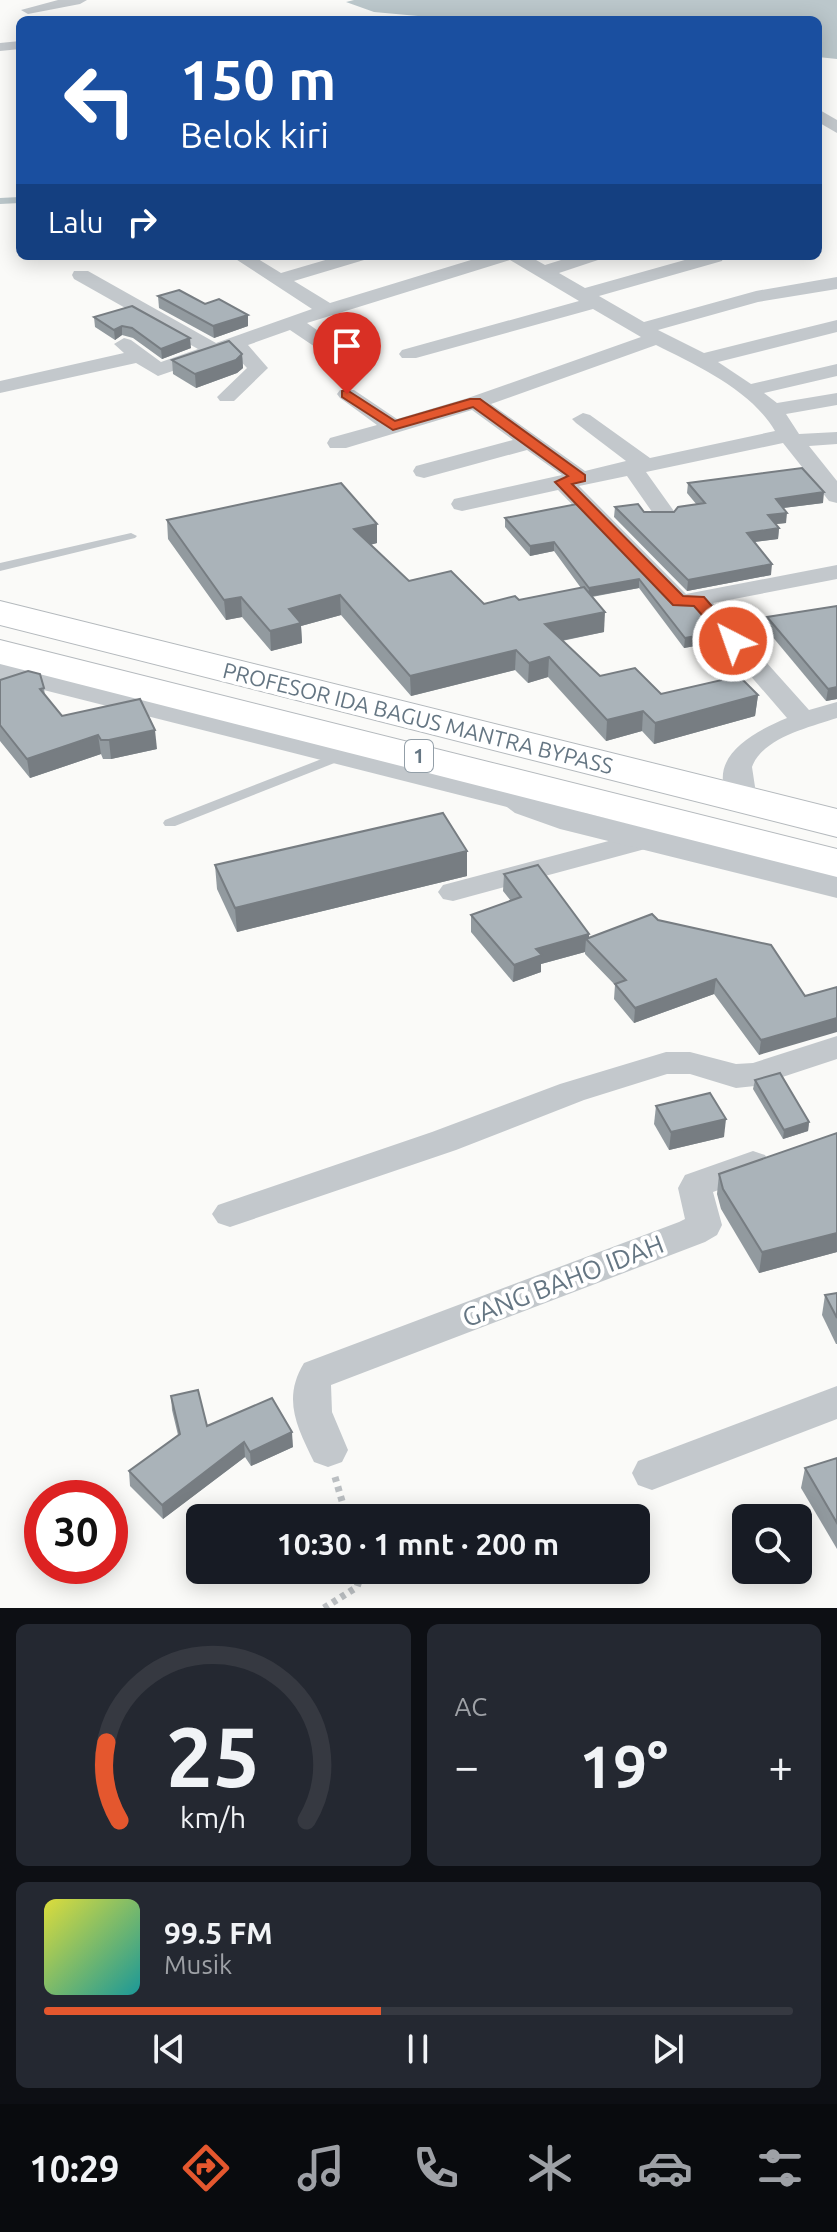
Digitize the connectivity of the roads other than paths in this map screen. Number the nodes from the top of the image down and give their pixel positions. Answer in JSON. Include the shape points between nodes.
{"nodes":[{"id":1,"x":80,"y":0,"type":"edge"},
{"id":2,"x":28,"y":10,"type":"edge"},
{"id":3,"x":246,"y":260,"type":"edge"},
{"id":4,"x":345,"y":260,"type":"edge"},
{"id":5,"x":490,"y":260,"type":"edge"},
{"id":6,"x":523,"y":260,"type":"edge"},
{"id":7,"x":580,"y":260,"type":"edge"},
{"id":8,"x":707,"y":260,"type":"edge"},
{"id":9,"x":544,"y":272,"type":"junction"},
{"id":10,"x":81,"y":275,"type":"dead end"},
{"id":11,"x":279,"y":280,"type":"junction"},
{"id":12,"x":837,"y":283,"type":"edge"},
{"id":13,"x":756,"y":297,"type":"junction"},
{"id":14,"x":589,"y":299,"type":"junction"},
{"id":15,"x":327,"y":310,"type":"junction"},
{"id":16,"x":292,"y":322,"type":"junction"},
{"id":17,"x":837,"y":326,"type":"edge"},
{"id":18,"x":649,"y":333,"type":"junction"},
{"id":19,"x":805,"y":333,"type":"junction"},
{"id":20,"x":235,"y":343,"type":"junction"},
{"id":21,"x":214,"y":350,"type":"junction"},
{"id":22,"x":334,"y":351,"type":"dead end"},
{"id":23,"x":409,"y":354,"type":"dead end"},
{"id":24,"x":702,"y":360,"type":"junction"},
{"id":25,"x":837,"y":370,"type":"edge"},
{"id":26,"x":0,"y":387,"type":"edge"},
{"id":27,"x":748,"y":391,"type":"junction"},
{"id":28,"x":347,"y":394,"type":"dead end"},
{"id":29,"x":227,"y":397,"type":"dead end"},
{"id":30,"x":837,"y":399,"type":"edge"},
{"id":31,"x":475,"y":402,"type":"junction"},
{"id":32,"x":773,"y":410,"type":"junction"},
{"id":33,"x":583,"y":419,"type":"dead end"},
{"id":34,"x":393,"y":426,"type":"junction"},
{"id":35,"x":791,"y":438,"type":"junction"},
{"id":36,"x":837,"y":438,"type":"edge"},
{"id":37,"x":530,"y":442,"type":"junction"},
{"id":38,"x":338,"y":443,"type":"dead end"},
{"id":39,"x":637,"y":465,"type":"junction"},
{"id":40,"x":424,"y":471,"type":"dead end"},
{"id":41,"x":571,"y":480,"type":"junction"},
{"id":42,"x":837,"y":496,"type":"edge"},
{"id":43,"x":462,"y":504,"type":"dead end"},
{"id":44,"x":665,"y":514,"type":"edge"},
{"id":45,"x":131,"y":536,"type":"dead end"},
{"id":46,"x":0,"y":567,"type":"edge"},
{"id":47,"x":837,"y":572,"type":"edge"},
{"id":48,"x":698,"y":601,"type":"junction"},
{"id":49,"x":0,"y":613,"type":"edge"},
{"id":50,"x":0,"y":652,"type":"edge"},
{"id":51,"x":0,"y":671,"type":"edge"},
{"id":52,"x":837,"y":710,"type":"edge"},
{"id":53,"x":804,"y":721,"type":"junction"},
{"id":54,"x":337,"y":757,"type":"junction"},
{"id":55,"x":482,"y":772,"type":"junction"},
{"id":56,"x":743,"y":800,"type":"junction"},
{"id":57,"x":528,"y":805,"type":"junction"},
{"id":58,"x":170,"y":823,"type":"dead end"},
{"id":59,"x":837,"y":823,"type":"edge"},
{"id":60,"x":787,"y":830,"type":"junction"},
{"id":61,"x":650,"y":839,"type":"junction"},
{"id":62,"x":837,"y":863,"type":"edge"},
{"id":63,"x":837,"y":886,"type":"edge"},
{"id":64,"x":453,"y":892,"type":"dead end"},
{"id":65,"x":837,"y":1047,"type":"edge"},
{"id":66,"x":780,"y":1155,"type":"edge"},
{"id":67,"x":230,"y":1214,"type":"dead end"},
{"id":68,"x":837,"y":1402,"type":"edge"},
{"id":69,"x":328,"y":1450,"type":"road end"},
{"id":70,"x":652,"y":1473,"type":"dead end"}],
"edges":[{"from":1,"to":2,"type":"street"},
{"from":3,"to":11,"type":"street"},
{"from":4,"to":11,"type":"street"},
{"from":5,"to":15,"type":"street"},
{"from":6,"to":9,"type":"street"},
{"from":7,"to":9,"type":"street"},
{"from":8,"to":14,"type":"street"},
{"from":9,"to":14,"type":"street"},
{"from":10,"to":21,"type":"street"},
{"from":11,"to":15,"type":"street"},
{"from":12,"to":13,"type":"street"},
{"from":13,"to":18,"type":"street"},
{"from":13,"to":19,"type":"street"},
{"from":14,"to":18,"type":"street"},
{"from":14,"to":23,"type":"street"},
{"from":15,"to":16,"type":"street"},
{"from":16,"to":20,"type":"street"},
{"from":16,"to":22,"type":"street"},
{"from":17,"to":19,"type":"street"},
{"from":18,"to":24,"type":"street"},
{"from":18,"to":31,"type":"street"},
{"from":19,"to":24,"type":"street"},
{"from":20,"to":21,"type":"street"},
{"from":20,"to":29,"type":"street","via":[[258,368]]},
{"from":21,"to":26,"type":"street","via":[[158,370],[132,350]]},
{"from":24,"to":27,"type":"street"},
{"from":25,"to":27,"type":"street"},
{"from":27,"to":32,"type":"street"},
{"from":28,"to":34,"type":"street"},
{"from":30,"to":32,"type":"street"},
{"from":31,"to":34,"type":"street"},
{"from":31,"to":37,"type":"street"},
{"from":32,"to":35,"type":"street"},
{"from":33,"to":39,"type":"street"},
{"from":34,"to":38,"type":"street"},
{"from":35,"to":36,"type":"street"},
{"from":35,"to":39,"type":"street"},
{"from":35,"to":42,"type":"street"},
{"from":37,"to":40,"type":"street"},
{"from":37,"to":41,"type":"street"},
{"from":39,"to":41,"type":"street"},
{"from":39,"to":44,"type":"street"},
{"from":41,"to":43,"type":"street"},
{"from":41,"to":48,"type":"street","via":[[679,601]]},
{"from":45,"to":46,"type":"lane"},
{"from":47,"to":48,"type":"street"},
{"from":48,"to":53,"type":"street"},
{"from":49,"to":56,"type":"highway","name":"PROFESOR IDA BAGUS MANTRA BYPASS","number":"1"},
{"from":50,"to":55,"type":"highway","name":"PROFESOR IDA BAGUS MANTRA BYPASS","number":"1"},
{"from":51,"to":54,"type":"street"},
{"from":52,"to":53,"type":"street"},
{"from":53,"to":56,"type":"street","via":[[750,747],[739,763]]},
{"from":54,"to":57,"type":"street"},
{"from":54,"to":58,"type":"lane"},
{"from":55,"to":57,"type":"street"},
{"from":55,"to":60,"type":"highway","name":"PROFESOR IDA BAGUS MANTRA BYPASS","number":"1"},
{"from":56,"to":60,"type":"highway","name":"PROFESOR IDA BAGUS MANTRA BYPASS","number":"1"},
{"from":57,"to":61,"type":"street"},
{"from":59,"to":60,"type":"highway","name":"PROFESOR IDA BAGUS MANTRA BYPASS","number":"1"},
{"from":60,"to":62,"type":"highway","name":"PROFESOR IDA BAGUS MANTRA BYPASS","number":"1"},
{"from":61,"to":63,"type":"street"},
{"from":61,"to":64,"type":"street"},
{"from":65,"to":67,"type":"street","via":[[736,1076],[690,1063],[666,1063]]},
{"from":66,"to":69,"type":"street","name":"GANG BAHO IDAH","via":[[697,1184],[704,1225],[692,1232],[317,1374],[310,1389],[313,1410]]},
{"from":68,"to":70,"type":"street"}]}
